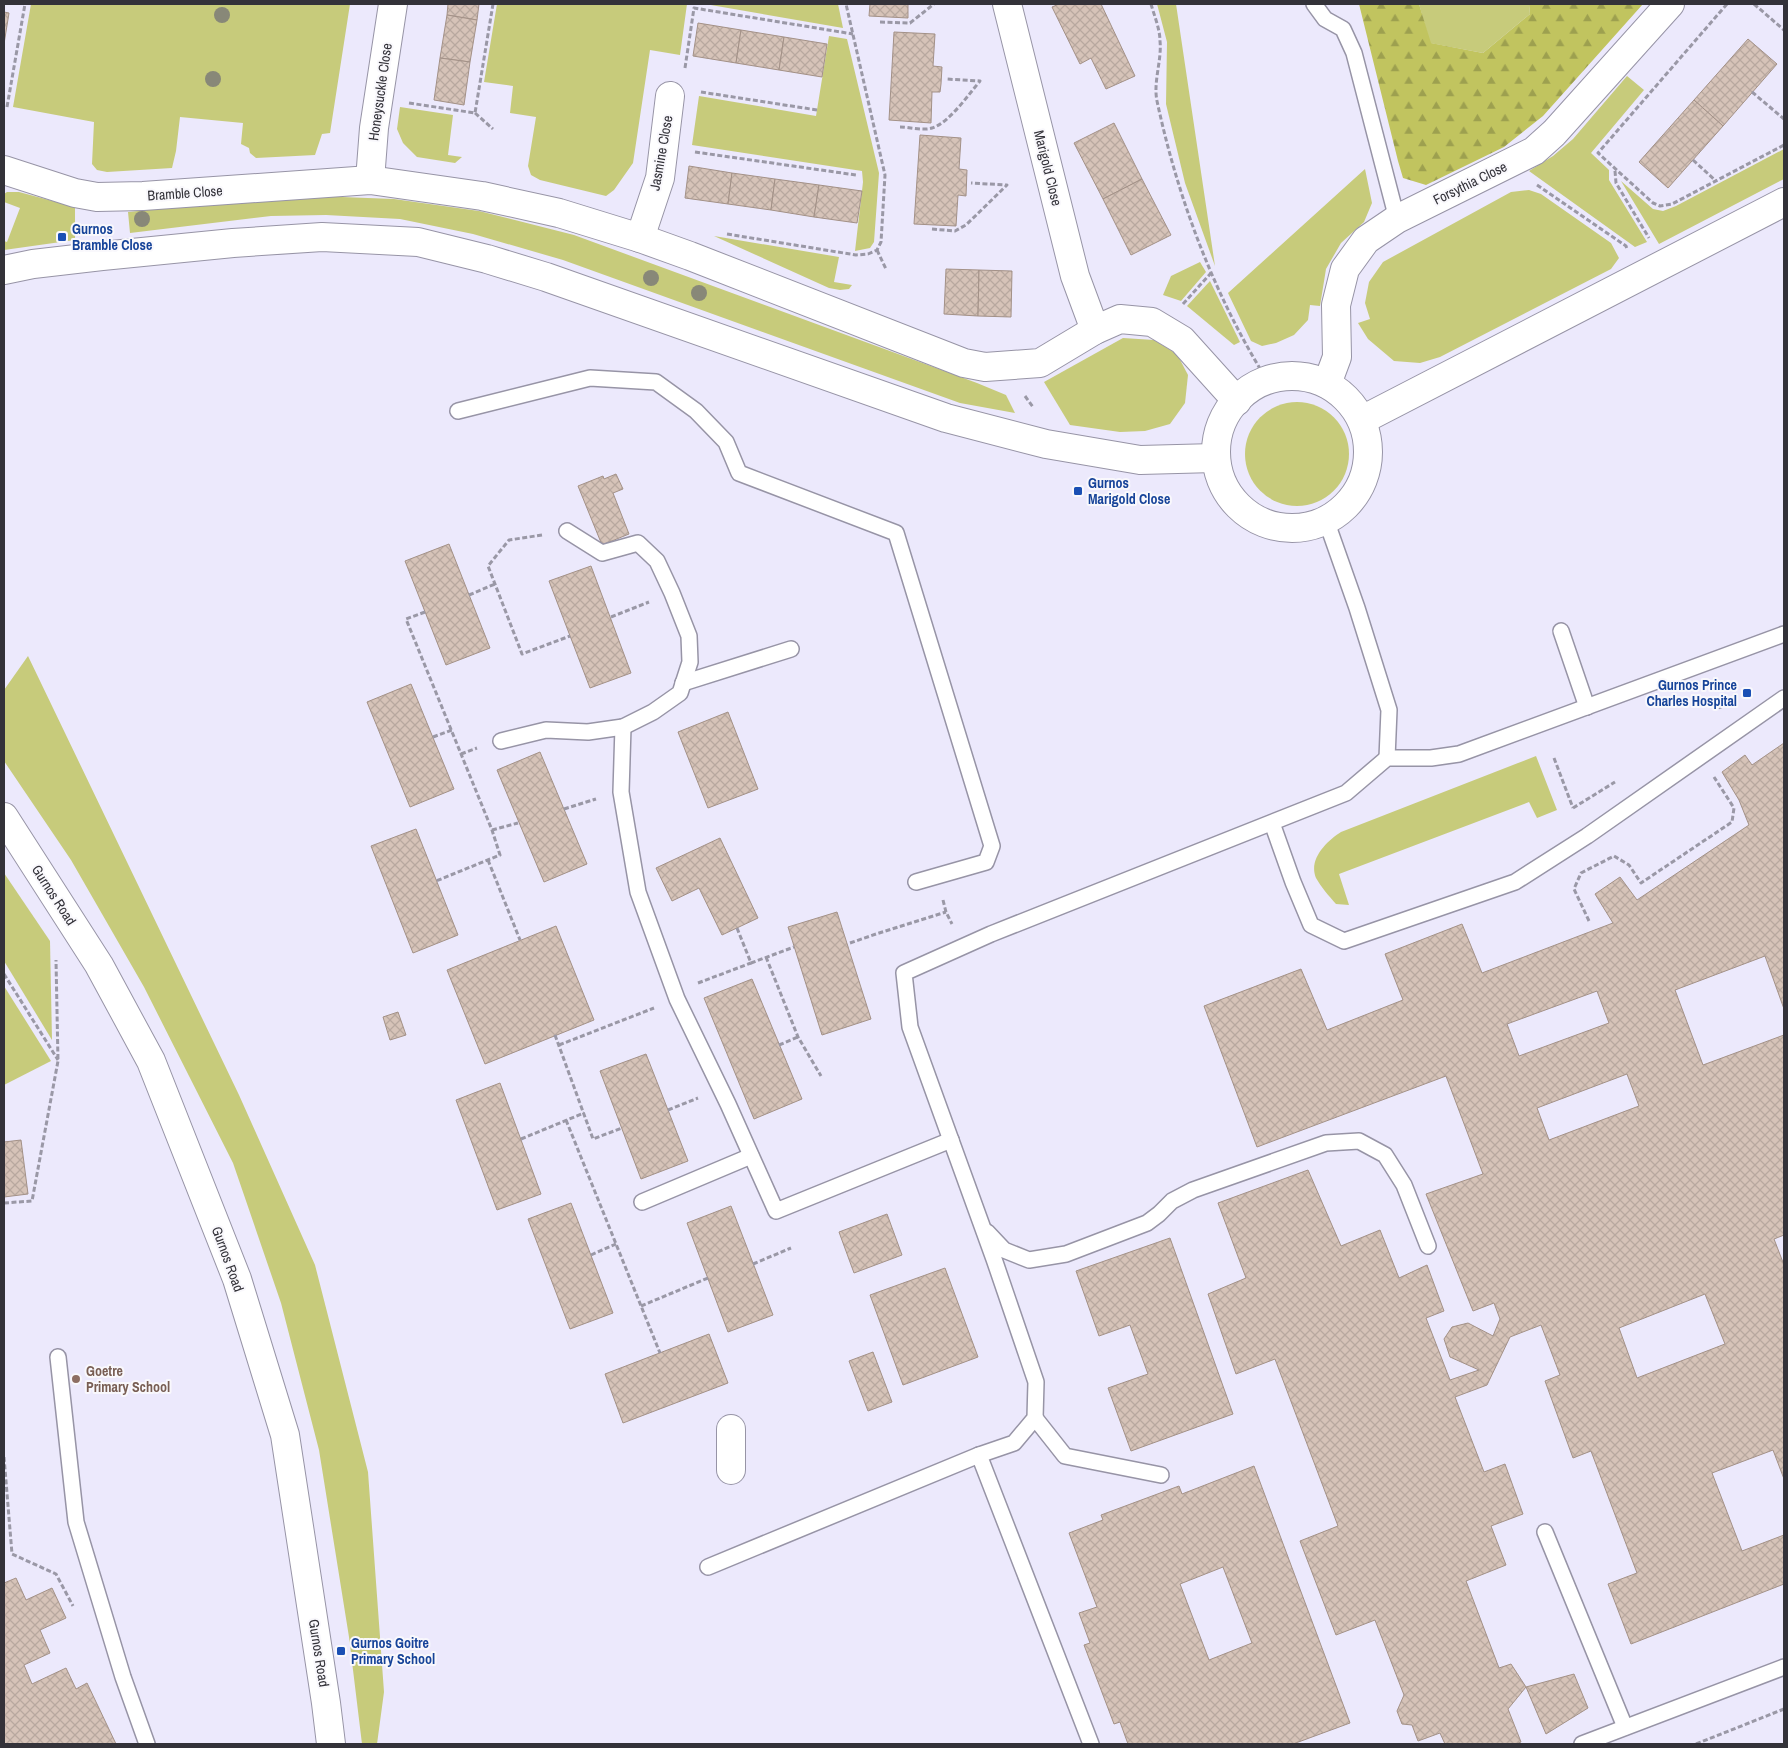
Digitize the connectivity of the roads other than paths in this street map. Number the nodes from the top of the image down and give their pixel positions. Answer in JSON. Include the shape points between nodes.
{"nodes":[{"id":1,"x":393,"y":4,"type":"edge"},
{"id":2,"x":1006,"y":4,"type":"edge"},
{"id":3,"x":1314,"y":4,"type":"edge"},
{"id":4,"x":1670,"y":4,"type":"edge"},
{"id":5,"x":670,"y":96,"type":"road end"},
{"id":6,"x":4,"y":170,"type":"edge"},
{"id":7,"x":370,"y":180,"type":"junction"},
{"id":8,"x":1784,"y":202,"type":"edge"},
{"id":9,"x":1397,"y":219,"type":"junction"},
{"id":10,"x":640,"y":238,"type":"junction"},
{"id":11,"x":4,"y":270,"type":"edge"},
{"id":12,"x":1095,"y":330,"type":"junction"},
{"id":13,"x":1327,"y":384,"type":"junction"},
{"id":14,"x":1237,"y":401,"type":"junction"},
{"id":15,"x":458,"y":411,"type":"dead end"},
{"id":16,"x":1362,"y":420,"type":"junction"},
{"id":17,"x":1215,"y":458,"type":"junction"},
{"id":18,"x":1326,"y":520,"type":"junction"},
{"id":19,"x":567,"y":531,"type":"road end"},
{"id":20,"x":1561,"y":631,"type":"dead end"},
{"id":21,"x":1784,"y":634,"type":"edge"},
{"id":22,"x":791,"y":649,"type":"dead end"},
{"id":23,"x":683,"y":683,"type":"junction"},
{"id":24,"x":1784,"y":698,"type":"edge"},
{"id":25,"x":1588,"y":707,"type":"junction"},
{"id":26,"x":623,"y":727,"type":"junction"},
{"id":27,"x":501,"y":741,"type":"dead end"},
{"id":28,"x":1387,"y":758,"type":"junction"},
{"id":29,"x":4,"y":818,"type":"edge"},
{"id":30,"x":1272,"y":823,"type":"junction"},
{"id":31,"x":916,"y":882,"type":"dead end"},
{"id":32,"x":951,"y":1140,"type":"junction"},
{"id":33,"x":751,"y":1156,"type":"junction"},
{"id":34,"x":642,"y":1202,"type":"dead end"},
{"id":35,"x":983,"y":1227,"type":"junction"},
{"id":36,"x":1428,"y":1246,"type":"dead end"},
{"id":37,"x":58,"y":1357,"type":"dead end"},
{"id":38,"x":1035,"y":1418,"type":"junction"},
{"id":39,"x":731,"y":1429,"type":"dead end"},
{"id":40,"x":979,"y":1455,"type":"junction"},
{"id":41,"x":731,"y":1470,"type":"dead end"},
{"id":42,"x":1161,"y":1475,"type":"dead end"},
{"id":43,"x":1545,"y":1532,"type":"dead end"},
{"id":44,"x":708,"y":1567,"type":"dead end"},
{"id":45,"x":1784,"y":1667,"type":"edge"},
{"id":46,"x":1625,"y":1727,"type":"junction"},
{"id":47,"x":147,"y":1744,"type":"edge"},
{"id":48,"x":331,"y":1744,"type":"edge"},
{"id":49,"x":1091,"y":1744,"type":"edge"},
{"id":50,"x":1582,"y":1744,"type":"edge"}],
"edges":[{"from":1,"to":7,"type":"street","name":"Honeysuckle Close","via":[[374,128]]},
{"from":2,"to":12,"type":"street","name":"Marigold Close","via":[[1075,276]]},
{"from":3,"to":9,"type":"lane","via":[[1325,19],[1343,29],[1354,53]]},
{"from":4,"to":9,"type":"street","name":"Forsythia Close","via":[[1534,151]]},
{"from":5,"to":10,"type":"street","name":"Jasmine Close","via":[[660,178]]},
{"from":6,"to":7,"type":"street","name":"Bramble Close","via":[[97,197]]},
{"from":7,"to":10,"type":"street","name":"Bramble Close","via":[[482,196],[558,213]]},
{"from":8,"to":16,"type":"street"},
{"from":9,"to":13,"type":"street","name":"Forsythia Close","via":[[1366,240],[1345,269],[1336,305],[1337,357]]},
{"from":10,"to":12,"type":"street","name":"Bramble Close","via":[[955,360],[985,367],[1040,363]]},
{"from":11,"to":17,"type":"street","via":[[32,264],[233,242],[322,237],[418,242],[546,278],[964,423],[1046,444],[1140,460]]},
{"from":12,"to":14,"type":"street","name":"Bramble Close","via":[[1120,319],[1152,322],[1182,340]]},
{"from":13,"to":14,"type":"street","via":[[1304,376],[1279,376],[1255,385]]},
{"from":13,"to":16,"type":"street","via":[[1347,399]]},
{"from":14,"to":17,"type":"street","via":[[1221,423]]},
{"from":15,"to":31,"type":"lane","via":[[590,378],[656,382],[696,410],[726,442],[739,473],[896,533],[992,846],[986,862]]},
{"from":16,"to":18,"type":"street","via":[[1368,442],[1367,466],[1360,488],[1345,506]]},
{"from":17,"to":18,"type":"street","via":[[1227,492],[1242,509],[1261,521],[1282,527],[1305,527]]},
{"from":18,"to":28,"type":"lane","via":[[1389,710]]},
{"from":19,"to":23,"type":"lane","via":[[602,553],[638,543],[657,561],[689,636],[690,662]]},
{"from":20,"to":25,"type":"lane"},
{"from":21,"to":25,"type":"lane"},
{"from":22,"to":23,"type":"lane"},
{"from":23,"to":26,"type":"lane","via":[[680,693]]},
{"from":24,"to":30,"type":"lane","via":[[1587,836],[1515,882],[1344,941],[1311,924]]},
{"from":25,"to":28,"type":"lane","via":[[1459,754]]},
{"from":26,"to":27,"type":"lane","via":[[588,732],[546,730]]},
{"from":26,"to":33,"type":"lane","via":[[621,792],[638,892],[676,996]]},
{"from":28,"to":30,"type":"lane","via":[[1346,794]]},
{"from":29,"to":48,"type":"street","name":"Gurnos Road","via":[[99,965],[151,1061],[237,1279],[286,1435]]},
{"from":30,"to":32,"type":"lane","via":[[991,934],[904,973],[910,1027]]},
{"from":32,"to":33,"type":"lane","via":[[776,1211]]},
{"from":32,"to":35,"type":"lane"},
{"from":33,"to":34,"type":"lane"},
{"from":35,"to":36,"type":"lane","via":[[1004,1250],[1029,1260],[1066,1254],[1147,1223],[1172,1201],[1193,1190],[1326,1143],[1359,1141],[1385,1155],[1404,1185]]},
{"from":35,"to":38,"type":"lane","via":[[1036,1382]]},
{"from":37,"to":47,"type":"lane","via":[[76,1522]]},
{"from":38,"to":40,"type":"lane","via":[[1014,1443]]},
{"from":38,"to":42,"type":"lane","via":[[1065,1456]]},
{"from":39,"to":41,"type":"street"},
{"from":40,"to":44,"type":"lane"},
{"from":40,"to":49,"type":"lane"},
{"from":43,"to":46,"type":"lane"},
{"from":45,"to":46,"type":"lane"},
{"from":46,"to":50,"type":"lane"}]}
